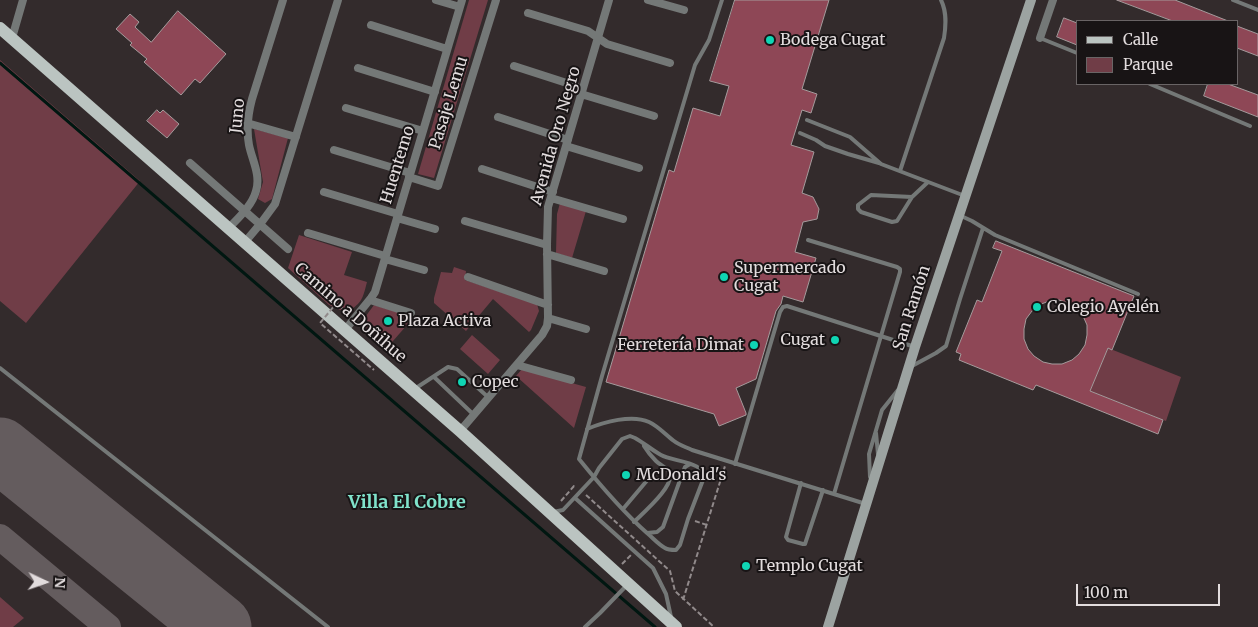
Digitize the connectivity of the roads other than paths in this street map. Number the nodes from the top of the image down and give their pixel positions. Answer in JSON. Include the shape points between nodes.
{"nodes":[{"id":1,"x":23,"y":0,"type":"edge"},
{"id":2,"x":283,"y":0,"type":"edge"},
{"id":3,"x":338,"y":0,"type":"edge"},
{"id":4,"x":436,"y":0,"type":"edge"},
{"id":5,"x":496,"y":0,"type":"edge"},
{"id":6,"x":609,"y":0,"type":"edge"},
{"id":7,"x":648,"y":0,"type":"edge"},
{"id":8,"x":722,"y":0,"type":"edge"},
{"id":9,"x":940,"y":0,"type":"edge"},
{"id":10,"x":1031,"y":0,"type":"edge"},
{"id":11,"x":1053,"y":0,"type":"edge"},
{"id":12,"x":1233,"y":0,"type":"edge"},
{"id":13,"x":461,"y":4,"type":"edge"},
{"id":14,"x":684,"y":10,"type":"dead end"},
{"id":15,"x":1258,"y":10,"type":"edge"},
{"id":16,"x":528,"y":13,"type":"dead end"},
{"id":17,"x":371,"y":25,"type":"dead end"},
{"id":18,"x":0,"y":28,"type":"edge"},
{"id":19,"x":12,"y":38,"type":"junction"},
{"id":20,"x":598,"y":38,"type":"junction"},
{"id":21,"x":1040,"y":38,"type":"joint"},
{"id":22,"x":447,"y":49,"type":"junction"},
{"id":23,"x":1076,"y":53,"type":"edge"},
{"id":24,"x":670,"y":62,"type":"dead end"},
{"id":25,"x":514,"y":66,"type":"dead end"},
{"id":26,"x":358,"y":68,"type":"dead end"},
{"id":27,"x":1152,"y":85,"type":"edge"},
{"id":28,"x":434,"y":92,"type":"junction"},
{"id":29,"x":581,"y":94,"type":"junction"},
{"id":30,"x":346,"y":108,"type":"dead end"},
{"id":31,"x":654,"y":116,"type":"dead end"},
{"id":32,"x":498,"y":117,"type":"dead end"},
{"id":33,"x":808,"y":120,"type":"dead end"},
{"id":34,"x":247,"y":123,"type":"junction"},
{"id":35,"x":1250,"y":126,"type":"dead end"},
{"id":36,"x":423,"y":131,"type":"junction"},
{"id":37,"x":800,"y":133,"type":"dead end"},
{"id":38,"x":296,"y":137,"type":"junction"},
{"id":39,"x":567,"y":143,"type":"junction"},
{"id":40,"x":334,"y":150,"type":"dead end"},
{"id":41,"x":190,"y":163,"type":"dead end"},
{"id":42,"x":881,"y":164,"type":"junction"},
{"id":43,"x":639,"y":168,"type":"dead end"},
{"id":44,"x":482,"y":169,"type":"dead end"},
{"id":45,"x":900,"y":171,"type":"junction"},
{"id":46,"x":410,"y":175,"type":"junction"},
{"id":47,"x":928,"y":182,"type":"junction"},
{"id":48,"x":324,"y":192,"type":"dead end"},
{"id":49,"x":552,"y":195,"type":"junction"},
{"id":50,"x":965,"y":196,"type":"junction"},
{"id":51,"x":912,"y":197,"type":"junction"},
{"id":52,"x":244,"y":210,"type":"junction"},
{"id":53,"x":959,"y":215,"type":"junction"},
{"id":54,"x":397,"y":216,"type":"junction"},
{"id":55,"x":623,"y":219,"type":"dead end"},
{"id":56,"x":465,"y":221,"type":"dead end"},
{"id":57,"x":260,"y":225,"type":"junction"},
{"id":58,"x":435,"y":228,"type":"dead end"},
{"id":59,"x":983,"y":228,"type":"junction"},
{"id":60,"x":228,"y":229,"type":"junction"},
{"id":61,"x":308,"y":233,"type":"dead end"},
{"id":62,"x":808,"y":240,"type":"dead end"},
{"id":63,"x":245,"y":242,"type":"junction"},
{"id":64,"x":288,"y":249,"type":"dead end"},
{"id":65,"x":547,"y":250,"type":"junction"},
{"id":66,"x":385,"y":257,"type":"junction"},
{"id":67,"x":424,"y":270,"type":"dead end"},
{"id":68,"x":604,"y":271,"type":"dead end"},
{"id":69,"x":468,"y":277,"type":"dead end"},
{"id":70,"x":1138,"y":294,"type":"dead end"},
{"id":71,"x":370,"y":300,"type":"junction"},
{"id":72,"x":548,"y":305,"type":"junction"},
{"id":73,"x":411,"y":313,"type":"dead end"},
{"id":74,"x":548,"y":318,"type":"junction"},
{"id":75,"x":586,"y":329,"type":"dead end"},
{"id":76,"x":345,"y":330,"type":"junction"},
{"id":77,"x":882,"y":336,"type":"junction"},
{"id":78,"x":915,"y":347,"type":"junction"},
{"id":79,"x":517,"y":365,"type":"junction"},
{"id":80,"x":0,"y":368,"type":"edge"},
{"id":81,"x":908,"y":368,"type":"junction"},
{"id":82,"x":434,"y":377,"type":"junction"},
{"id":83,"x":571,"y":380,"type":"dead end"},
{"id":84,"x":903,"y":384,"type":"junction"},
{"id":85,"x":413,"y":390,"type":"junction"},
{"id":86,"x":489,"y":398,"type":"junction"},
{"id":87,"x":474,"y":416,"type":"junction"},
{"id":88,"x":587,"y":429,"type":"junction"},
{"id":89,"x":460,"y":431,"type":"junction"},
{"id":90,"x":876,"y":431,"type":"junction"},
{"id":91,"x":642,"y":443,"type":"junction"},
{"id":92,"x":879,"y":463,"type":"junction"},
{"id":93,"x":690,"y":464,"type":"junction"},
{"id":94,"x":735,"y":464,"type":"junction"},
{"id":95,"x":594,"y":477,"type":"junction"},
{"id":96,"x":650,"y":477,"type":"dead end"},
{"id":97,"x":801,"y":484,"type":"junction"},
{"id":98,"x":823,"y":490,"type":"junction"},
{"id":99,"x":871,"y":490,"type":"junction"},
{"id":100,"x":834,"y":494,"type":"junction"},
{"id":101,"x":575,"y":498,"type":"junction"},
{"id":102,"x":866,"y":504,"type":"junction"},
{"id":103,"x":622,"y":509,"type":"junction"},
{"id":104,"x":550,"y":512,"type":"junction"},
{"id":105,"x":634,"y":522,"type":"junction"},
{"id":106,"x":647,"y":533,"type":"junction"},
{"id":107,"x":628,"y":584,"type":"junction"},
{"id":108,"x":674,"y":625,"type":"edge"},
{"id":109,"x":328,"y":627,"type":"edge"},
{"id":110,"x":585,"y":627,"type":"edge"},
{"id":111,"x":828,"y":627,"type":"edge"}],
"edges":[{"from":1,"to":19,"type":"street"},
{"from":2,"to":34,"type":"street","name":"Juno"},
{"from":3,"to":38,"type":"street"},
{"from":4,"to":13,"type":"street"},
{"from":5,"to":46,"type":"street","name":"Pasaje Lemu","via":[[438,186]]},
{"from":6,"to":20,"type":"street","name":"Avenida Oro Negro"},
{"from":7,"to":14,"type":"street"},
{"from":8,"to":88,"type":"lane","via":[[709,40],[695,65]]},
{"from":9,"to":45,"type":"lane","via":[[946,20],[944,38]]},
{"from":10,"to":50,"type":"street","name":"San Ramón"},
{"from":11,"to":21,"type":"street"},
{"from":12,"to":15,"type":"lane"},
{"from":13,"to":22,"type":"street","name":"Huentemo"},
{"from":16,"to":20,"type":"street","via":[[588,31]]},
{"from":17,"to":22,"type":"street"},
{"from":18,"to":19,"type":"main road","name":"Camino a Doñihue"},
{"from":19,"to":60,"type":"main road","name":"Camino a Doñihue"},
{"from":20,"to":24,"type":"street","via":[[606,44]]},
{"from":20,"to":29,"type":"street","name":"Avenida Oro Negro"},
{"from":21,"to":23,"type":"lane"},
{"from":22,"to":28,"type":"street","name":"Huentemo"},
{"from":25,"to":29,"type":"street","via":[[576,86]]},
{"from":26,"to":28,"type":"street"},
{"from":27,"to":35,"type":"lane"},
{"from":28,"to":36,"type":"street","name":"Huentemo"},
{"from":29,"to":31,"type":"street"},
{"from":29,"to":39,"type":"street","name":"Avenida Oro Negro"},
{"from":30,"to":36,"type":"street"},
{"from":32,"to":39,"type":"street"},
{"from":33,"to":42,"type":"lane","via":[[850,138]]},
{"from":34,"to":38,"type":"street"},
{"from":34,"to":52,"type":"street","name":"Juno","via":[[258,184]]},
{"from":36,"to":46,"type":"street","name":"Huentemo"},
{"from":37,"to":42,"type":"lane","via":[[825,146]]},
{"from":38,"to":57,"type":"street","via":[[275,204]]},
{"from":39,"to":43,"type":"street"},
{"from":39,"to":49,"type":"street","name":"Avenida Oro Negro"},
{"from":40,"to":46,"type":"street","name":"Pasaje Lemu"},
{"from":41,"to":52,"type":"street"},
{"from":42,"to":45,"type":"lane"},
{"from":44,"to":49,"type":"street"},
{"from":45,"to":47,"type":"lane"},
{"from":46,"to":54,"type":"street","name":"Huentemo"},
{"from":47,"to":50,"type":"lane"},
{"from":47,"to":51,"type":"lane"},
{"from":48,"to":54,"type":"street"},
{"from":49,"to":55,"type":"street"},
{"from":49,"to":65,"type":"street","name":"Avenida Oro Negro","via":[[548,210]]},
{"from":50,"to":53,"type":"street","name":"San Ramón"},
{"from":51,"to":51,"type":"lane","via":[[897,221],[858,209],[858,205],[871,195]]},
{"from":52,"to":57,"type":"street"},
{"from":52,"to":60,"type":"street","name":"Juno"},
{"from":53,"to":59,"type":"lane"},
{"from":53,"to":78,"type":"street","name":"San Ramón"},
{"from":54,"to":58,"type":"street"},
{"from":54,"to":66,"type":"street","name":"Huentemo"},
{"from":56,"to":65,"type":"street"},
{"from":57,"to":63,"type":"street"},
{"from":57,"to":64,"type":"street"},
{"from":59,"to":70,"type":"lane"},
{"from":59,"to":81,"type":"lane","via":[[946,346]]},
{"from":60,"to":63,"type":"main road","name":"Camino a Doñihue"},
{"from":61,"to":66,"type":"street"},
{"from":62,"to":77,"type":"lane","via":[[900,269]]},
{"from":63,"to":76,"type":"main road","name":"Camino a Doñihue"},
{"from":65,"to":68,"type":"street"},
{"from":65,"to":72,"type":"street","name":"Avenida Oro Negro"},
{"from":66,"to":67,"type":"street"},
{"from":66,"to":71,"type":"street","name":"Huentemo"},
{"from":69,"to":72,"type":"street"},
{"from":71,"to":73,"type":"street"},
{"from":71,"to":76,"type":"street","name":"Huentemo"},
{"from":72,"to":74,"type":"street","name":"Avenida Oro Negro"},
{"from":74,"to":75,"type":"street"},
{"from":74,"to":79,"type":"street","name":"Avenida Oro Negro","via":[[542,335]]},
{"from":76,"to":85,"type":"main road","name":"Camino a Doñihue"},
{"from":77,"to":78,"type":"lane"},
{"from":77,"to":94,"type":"lane","via":[[783,307]]},
{"from":77,"to":100,"type":"lane"},
{"from":78,"to":81,"type":"street","name":"San Ramón"},
{"from":79,"to":83,"type":"street"},
{"from":79,"to":86,"type":"street","name":"Avenida Oro Negro"},
{"from":80,"to":109,"type":"lane"},
{"from":81,"to":84,"type":"street","name":"San Ramón"},
{"from":82,"to":85,"type":"lane"},
{"from":82,"to":86,"type":"lane","via":[[448,367],[457,369]]},
{"from":82,"to":87,"type":"lane"},
{"from":84,"to":90,"type":"lane","via":[[882,410]]},
{"from":84,"to":92,"type":"street","name":"San Ramón"},
{"from":85,"to":89,"type":"main road","name":"Camino a Doñihue"},
{"from":86,"to":87,"type":"street","name":"Avenida Oro Negro"},
{"from":87,"to":89,"type":"street","name":"Avenida Oro Negro"},
{"from":88,"to":94,"type":"lane","via":[[615,420],[646,420],[692,450]]},
{"from":88,"to":95,"type":"lane","via":[[579,459]]},
{"from":89,"to":104,"type":"main road","name":"Camino a Doñihue"},
{"from":90,"to":92,"type":"lane"},
{"from":90,"to":99,"type":"lane","via":[[870,454]]},
{"from":91,"to":93,"type":"lane","via":[[662,456]]},
{"from":91,"to":95,"type":"lane","via":[[630,436],[622,439]]},
{"from":91,"to":105,"type":"lane","via":[[669,472],[670,478],[668,486]]},
{"from":92,"to":99,"type":"street","name":"San Ramón"},
{"from":93,"to":106,"type":"lane","via":[[683,472],[663,528]]},
{"from":93,"to":106,"type":"lane","via":[[699,468],[704,477],[680,545],[676,550],[666,548]]},
{"from":94,"to":97,"type":"lane"},
{"from":95,"to":101,"type":"lane"},
{"from":95,"to":103,"type":"lane"},
{"from":96,"to":103,"type":"lane"},
{"from":97,"to":98,"type":"lane"},
{"from":97,"to":98,"type":"lane","via":[[786,537],[788,540],[805,544]]},
{"from":98,"to":100,"type":"lane"},
{"from":99,"to":102,"type":"street","name":"San Ramón"},
{"from":100,"to":102,"type":"lane"},
{"from":101,"to":104,"type":"lane","via":[[563,510]]},
{"from":101,"to":108,"type":"lane","via":[[654,568],[666,594]]},
{"from":102,"to":111,"type":"street","name":"San Ramón"},
{"from":103,"to":105,"type":"lane"},
{"from":104,"to":107,"type":"main road","name":"Camino a Doñihue"},
{"from":105,"to":106,"type":"lane"},
{"from":107,"to":108,"type":"main road","name":"Camino a Doñihue"},
{"from":107,"to":110,"type":"lane"}]}
